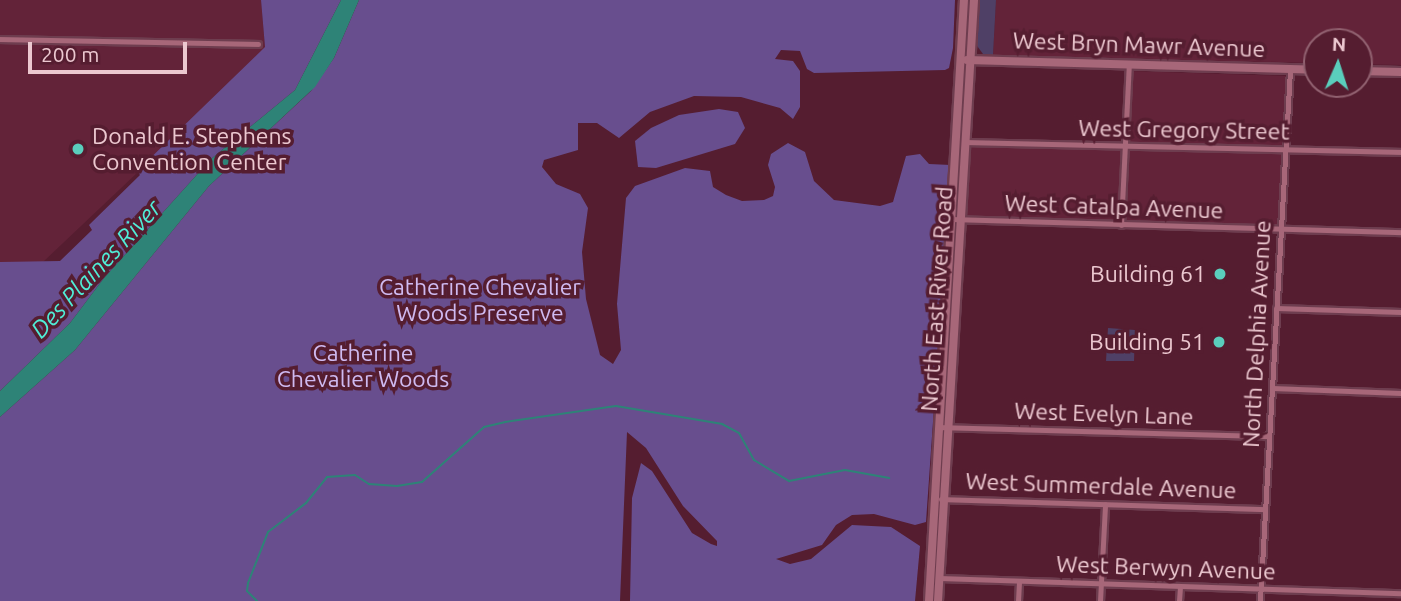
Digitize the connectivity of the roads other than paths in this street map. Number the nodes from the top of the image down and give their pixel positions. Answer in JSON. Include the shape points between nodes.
{"nodes":[{"id":1,"x":964,"y":0,"type":"edge"},
{"id":2,"x":974,"y":0,"type":"edge"},
{"id":3,"x":0,"y":39,"type":"edge"},
{"id":4,"x":258,"y":44,"type":"dead end"},
{"id":5,"x":961,"y":60,"type":"junction"},
{"id":6,"x":971,"y":60,"type":"junction"},
{"id":7,"x":1129,"y":64,"type":"junction"},
{"id":8,"x":1290,"y":69,"type":"junction"},
{"id":9,"x":1303,"y":69,"type":"edge"},
{"id":10,"x":1373,"y":71,"type":"edge"},
{"id":11,"x":1401,"y":72,"type":"edge"},
{"id":12,"x":966,"y":142,"type":"junction"},
{"id":13,"x":1125,"y":146,"type":"junction"},
{"id":14,"x":1285,"y":151,"type":"junction"},
{"id":15,"x":1401,"y":152,"type":"edge"},
{"id":16,"x":957,"y":220,"type":"junction"},
{"id":17,"x":1121,"y":225,"type":"junction"},
{"id":18,"x":1281,"y":229,"type":"junction"},
{"id":19,"x":1401,"y":232,"type":"edge"},
{"id":20,"x":1276,"y":308,"type":"junction"},
{"id":21,"x":1401,"y":312,"type":"edge"},
{"id":22,"x":1272,"y":388,"type":"junction"},
{"id":23,"x":1401,"y":393,"type":"edge"},
{"id":24,"x":943,"y":427,"type":"junction"},
{"id":25,"x":1269,"y":436,"type":"junction"},
{"id":26,"x":939,"y":499,"type":"junction"},
{"id":27,"x":1105,"y":504,"type":"junction"},
{"id":28,"x":1265,"y":509,"type":"junction"},
{"id":29,"x":934,"y":578,"type":"junction"},
{"id":30,"x":1019,"y":582,"type":"junction"},
{"id":31,"x":1101,"y":584,"type":"junction"},
{"id":32,"x":1180,"y":587,"type":"junction"},
{"id":33,"x":1261,"y":589,"type":"junction"},
{"id":34,"x":1401,"y":593,"type":"edge"},
{"id":35,"x":929,"y":601,"type":"edge"},
{"id":36,"x":937,"y":601,"type":"edge"},
{"id":37,"x":1018,"y":601,"type":"edge"},
{"id":38,"x":1100,"y":601,"type":"edge"},
{"id":39,"x":1180,"y":601,"type":"edge"},
{"id":40,"x":1260,"y":601,"type":"edge"}],
"edges":[{"from":1,"to":5,"type":"main road","name":"North East River Road"},
{"from":2,"to":6,"type":"main road","name":"North East River Road"},
{"from":3,"to":4,"type":"street"},
{"from":5,"to":6,"type":"main road","name":"West Bryn Mawr Avenue"},
{"from":5,"to":16,"type":"main road","name":"North East River Road"},
{"from":6,"to":7,"type":"main road","name":"West Bryn Mawr Avenue"},
{"from":6,"to":12,"type":"main road","name":"North East River Road"},
{"from":7,"to":8,"type":"main road","name":"West Bryn Mawr Avenue"},
{"from":7,"to":13,"type":"street"},
{"from":8,"to":9,"type":"main road","name":"West Bryn Mawr Avenue"},
{"from":8,"to":14,"type":"street","name":"North Delphia Avenue"},
{"from":10,"to":11,"type":"main road"},
{"from":12,"to":13,"type":"street","name":"West Gregory Street"},
{"from":12,"to":16,"type":"main road","name":"North East River Road"},
{"from":13,"to":14,"type":"street","name":"West Gregory Street"},
{"from":13,"to":17,"type":"street"},
{"from":14,"to":15,"type":"street","name":"West Gregory Street"},
{"from":14,"to":18,"type":"street","name":"North Delphia Avenue"},
{"from":16,"to":17,"type":"street","name":"West Catalpa Avenue"},
{"from":16,"to":24,"type":"main road","name":"North East River Road"},
{"from":17,"to":18,"type":"street","name":"West Catalpa Avenue"},
{"from":18,"to":19,"type":"street","name":"West Catalpa Avenue"},
{"from":18,"to":20,"type":"street","name":"North Delphia Avenue"},
{"from":20,"to":21,"type":"street"},
{"from":20,"to":22,"type":"street","name":"North Delphia Avenue"},
{"from":22,"to":23,"type":"street"},
{"from":22,"to":25,"type":"street","name":"North Delphia Avenue"},
{"from":24,"to":25,"type":"street","name":"West Evelyn Lane"},
{"from":24,"to":26,"type":"main road","name":"North East River Road"},
{"from":25,"to":28,"type":"street","name":"North Delphia Avenue"},
{"from":26,"to":27,"type":"street","name":"West Summerdale Avenue"},
{"from":26,"to":29,"type":"main road","name":"North East River Road"},
{"from":27,"to":28,"type":"street","name":"West Summerdale Avenue"},
{"from":27,"to":31,"type":"street"},
{"from":28,"to":33,"type":"street","name":"North Delphia Avenue"},
{"from":29,"to":30,"type":"street","name":"West Berwyn Avenue"},
{"from":29,"to":35,"type":"main road","name":"North East River Road"},
{"from":29,"to":36,"type":"main road","name":"North East River Road"},
{"from":30,"to":31,"type":"street","name":"West Berwyn Avenue"},
{"from":30,"to":37,"type":"street"},
{"from":31,"to":32,"type":"street","name":"West Berwyn Avenue"},
{"from":31,"to":38,"type":"street"},
{"from":32,"to":33,"type":"street","name":"West Berwyn Avenue"},
{"from":32,"to":39,"type":"street"},
{"from":33,"to":34,"type":"street","name":"West Berwyn Avenue"},
{"from":33,"to":40,"type":"street","name":"North Delphia Avenue"}]}
